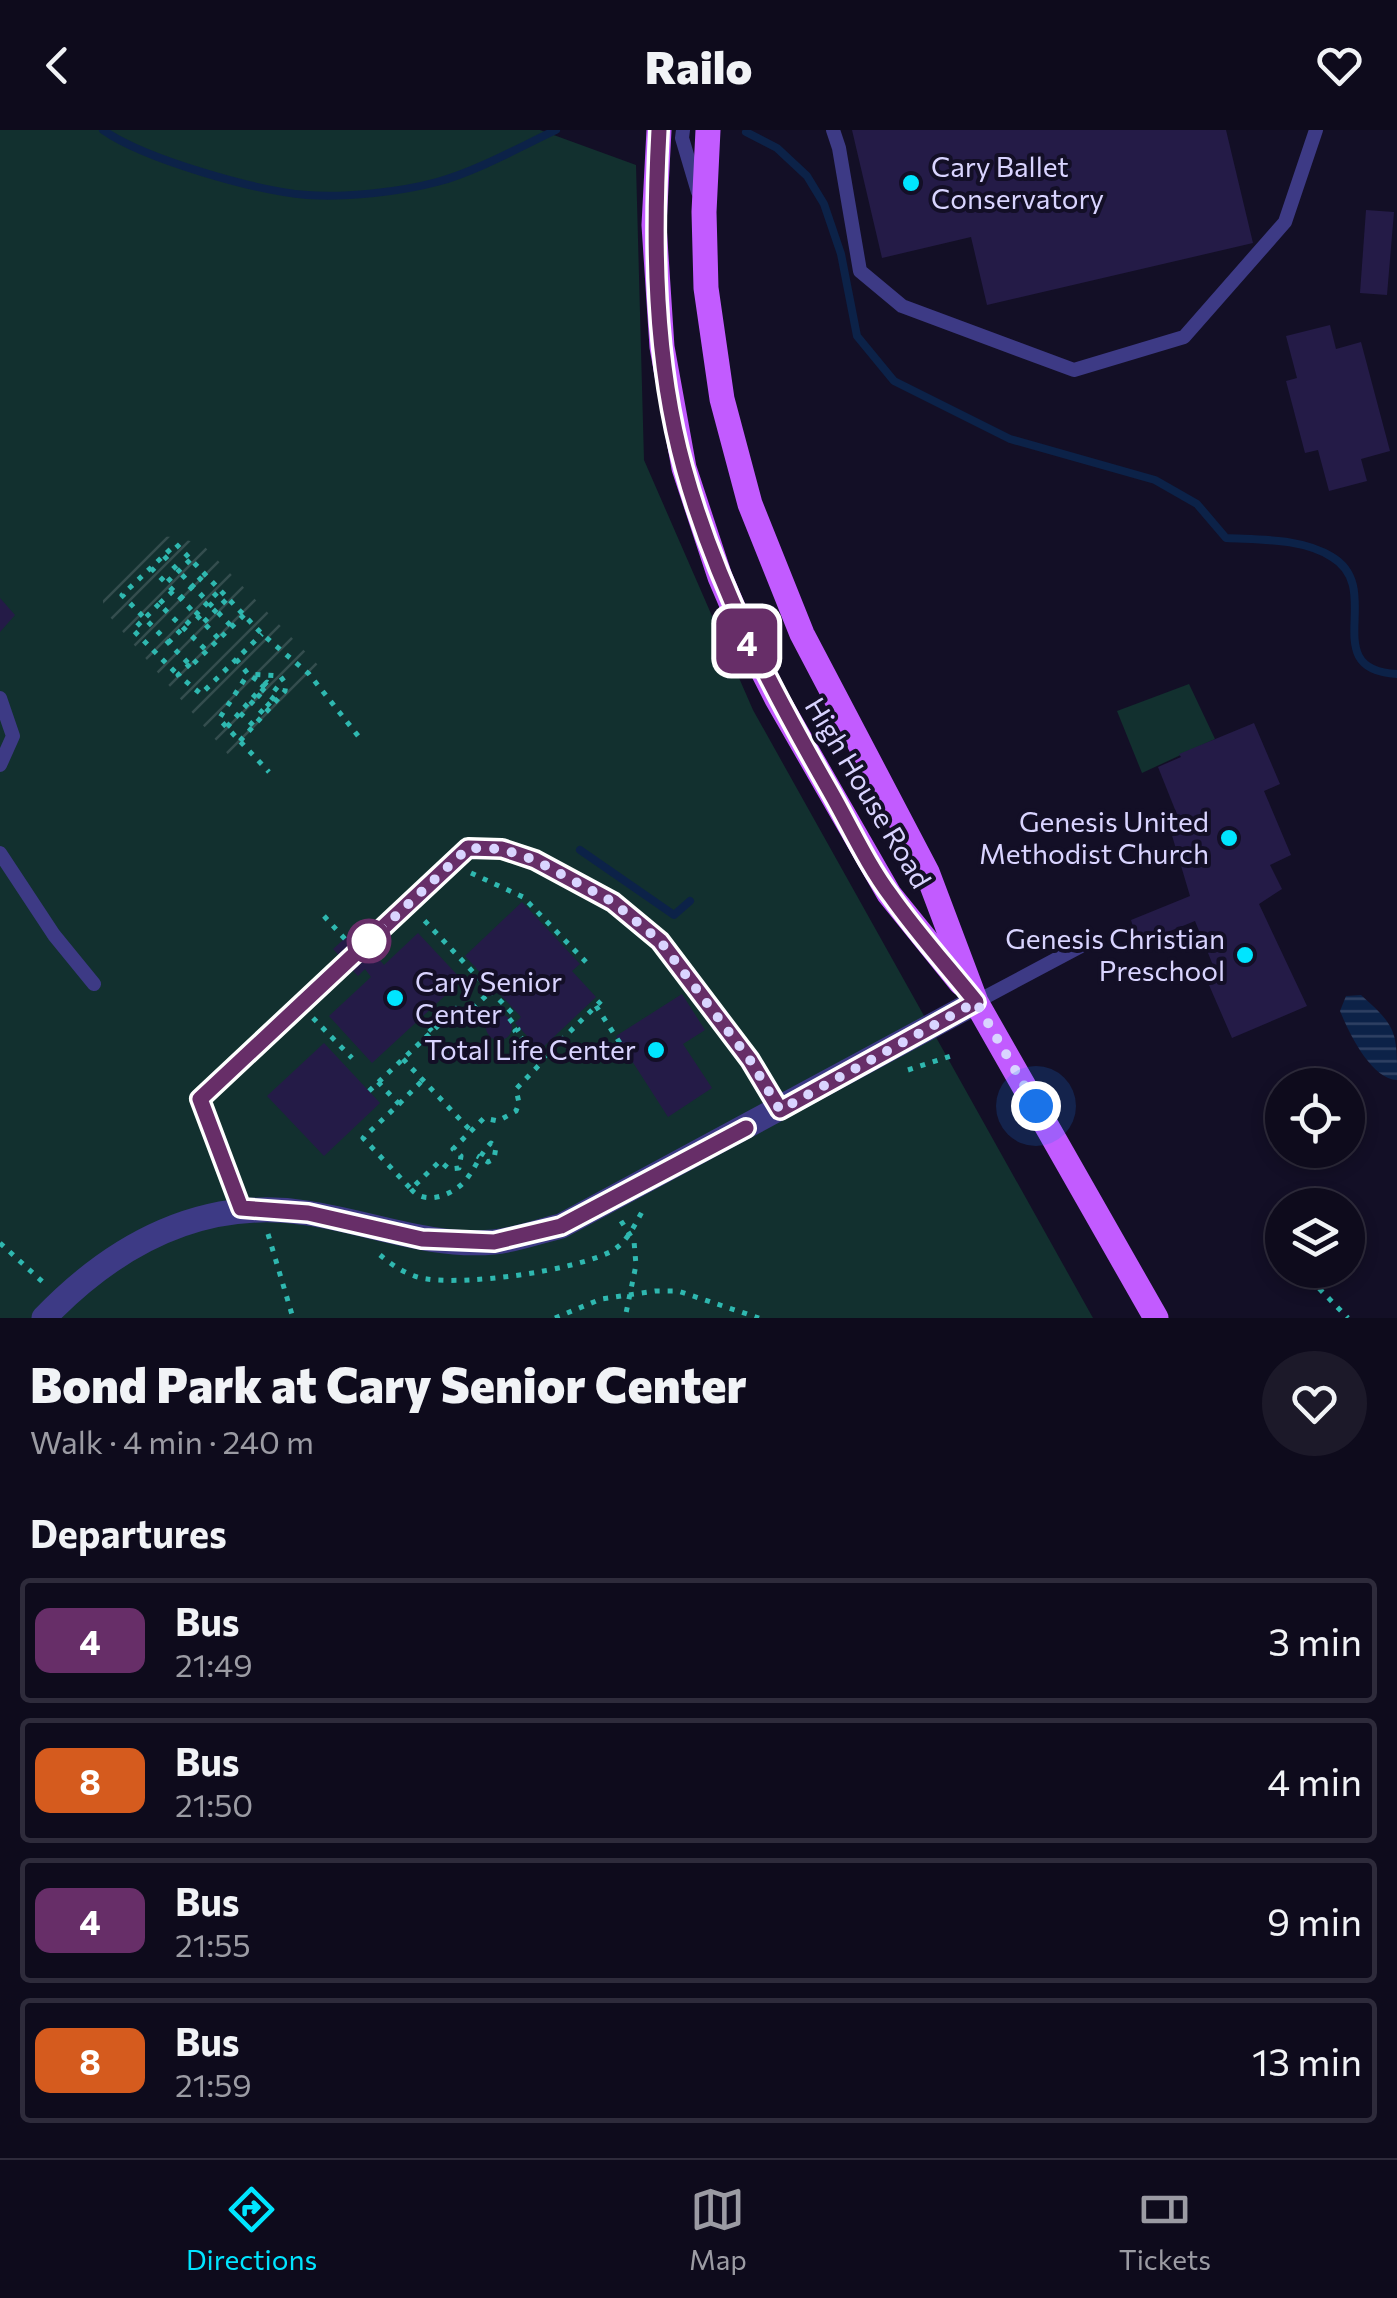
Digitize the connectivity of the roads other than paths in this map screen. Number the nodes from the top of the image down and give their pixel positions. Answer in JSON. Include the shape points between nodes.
{"nodes":[{"id":1,"x":660,"y":130,"type":"edge"},
{"id":2,"x":682,"y":130,"type":"edge"},
{"id":3,"x":708,"y":130,"type":"edge"},
{"id":4,"x":834,"y":130,"type":"edge"},
{"id":5,"x":1316,"y":130,"type":"edge"},
{"id":6,"x":704,"y":212,"type":"junction"},
{"id":7,"x":0,"y":698,"type":"edge"},
{"id":8,"x":0,"y":765,"type":"edge"},
{"id":9,"x":0,"y":853,"type":"edge"},
{"id":10,"x":1081,"y":946,"type":"dead end"},
{"id":11,"x":94,"y":984,"type":"dead end"},
{"id":12,"x":976,"y":1002,"type":"junction"},
{"id":13,"x":780,"y":1110,"type":"junction"},
{"id":14,"x":241,"y":1208,"type":"junction"},
{"id":15,"x":53,"y":1309,"type":"edge"},
{"id":16,"x":1156,"y":1318,"type":"edge"}],
"edges":[{"from":1,"to":12,"type":"main road","name":"High House Road","via":[[654,225],[662,347],[684,468],[720,576],[778,699],[889,894]]},
{"from":2,"to":6,"type":"lane"},
{"from":3,"to":6,"type":"main road","name":"High House Road"},
{"from":4,"to":5,"type":"lane","via":[[860,270],[902,306],[1074,370],[1184,337],[1286,222]]},
{"from":6,"to":12,"type":"main road","name":"High House Road","via":[[706,288],[722,398],[750,504],[802,634],[927,872]]},
{"from":7,"to":8,"type":"lane","via":[[13,736]]},
{"from":9,"to":11,"type":"lane"},
{"from":10,"to":12,"type":"lane"},
{"from":12,"to":13,"type":"street"},
{"from":12,"to":16,"type":"main road","name":"High House Road"},
{"from":13,"to":14,"type":"street","via":[[561,1226],[494,1242],[422,1239],[308,1213]]},
{"from":13,"to":14,"type":"lane","via":[[660,941],[613,902],[535,860],[502,849],[468,848],[200,1099]]},
{"from":14,"to":15,"type":"street","via":[[169,1227],[108,1261]]}]}
